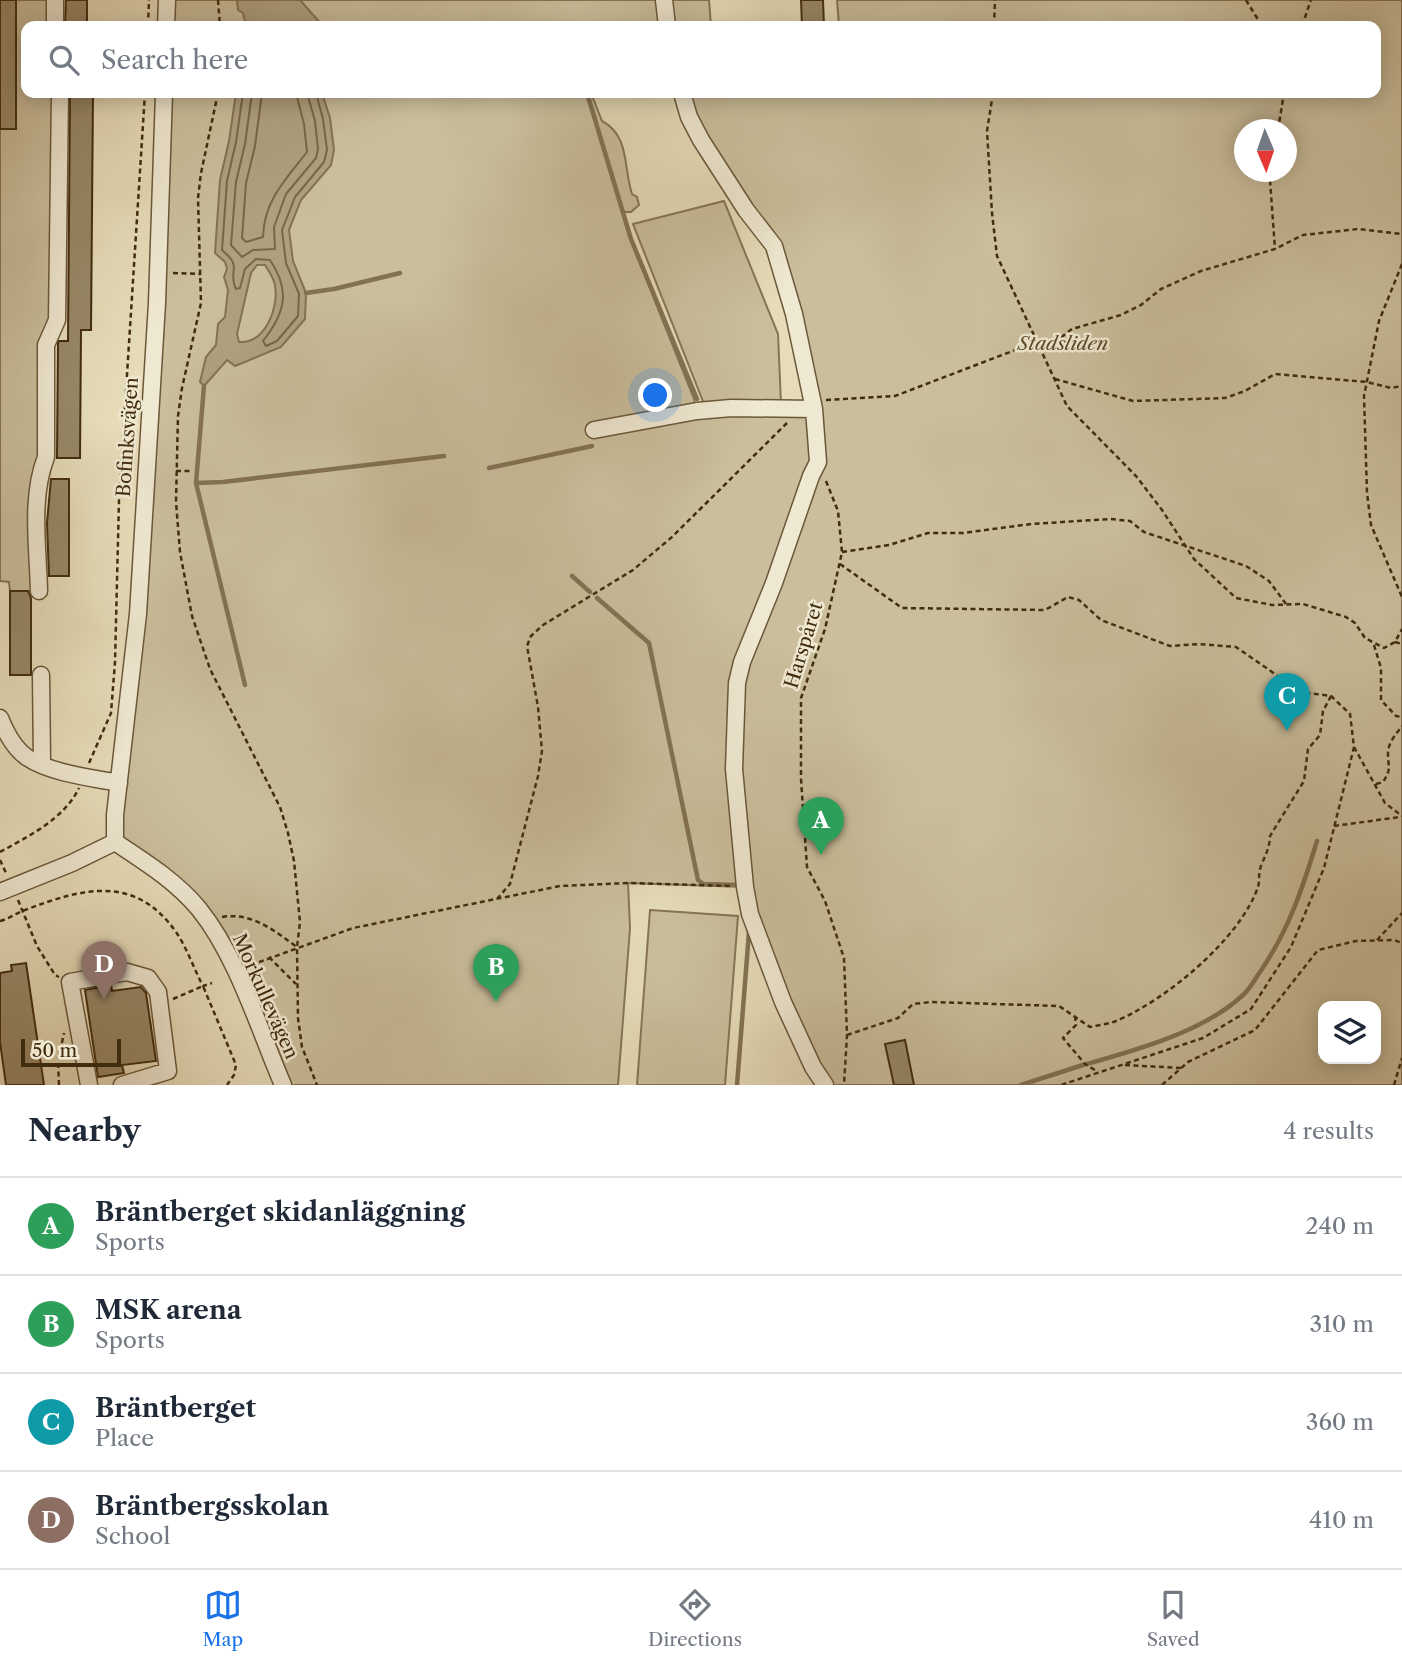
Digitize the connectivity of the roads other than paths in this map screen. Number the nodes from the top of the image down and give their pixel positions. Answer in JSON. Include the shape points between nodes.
{"nodes":[{"id":1,"x":55,"y":0,"type":"edge"},
{"id":2,"x":167,"y":0,"type":"edge"},
{"id":3,"x":664,"y":0,"type":"edge"},
{"id":4,"x":55,"y":21,"type":"edge"},
{"id":5,"x":166,"y":21,"type":"edge"},
{"id":6,"x":666,"y":21,"type":"edge"},
{"id":7,"x":60,"y":98,"type":"edge"},
{"id":8,"x":164,"y":98,"type":"edge"},
{"id":9,"x":683,"y":98,"type":"edge"},
{"id":10,"x":813,"y":405,"type":"junction"},
{"id":11,"x":594,"y":430,"type":"dead end"},
{"id":12,"x":39,"y":591,"type":"dead end"},
{"id":13,"x":41,"y":675,"type":"dead end"},
{"id":14,"x":0,"y":718,"type":"edge"},
{"id":15,"x":42,"y":764,"type":"junction"},
{"id":16,"x":119,"y":783,"type":"junction"},
{"id":17,"x":115,"y":842,"type":"junction"},
{"id":18,"x":0,"y":892,"type":"edge"},
{"id":19,"x":89,"y":1085,"type":"edge"},
{"id":20,"x":122,"y":1085,"type":"edge"},
{"id":21,"x":283,"y":1085,"type":"edge"},
{"id":22,"x":825,"y":1085,"type":"edge"}],
"edges":[{"from":1,"to":4,"type":"street"},
{"from":2,"to":5,"type":"street"},
{"from":3,"to":6,"type":"street"},
{"from":7,"to":12,"type":"street","via":[[57,320],[46,345],[46,457],[37,499]]},
{"from":8,"to":16,"type":"street","name":"Bofinksvägen","via":[[138,614]]},
{"from":9,"to":10,"type":"street","via":[[701,140],[774,246]]},
{"from":10,"to":11,"type":"street","via":[[697,411]]},
{"from":10,"to":22,"type":"street","via":[[818,462],[737,683],[734,769],[750,914],[783,1002]]},
{"from":13,"to":15,"type":"street"},
{"from":14,"to":15,"type":"street","via":[[17,748]]},
{"from":15,"to":16,"type":"street"},
{"from":16,"to":17,"type":"street","name":"Bofinksvägen"},
{"from":17,"to":18,"type":"street"},
{"from":17,"to":21,"type":"street","name":"Morkullevägen","via":[[169,878],[208,922],[232,964]]},
{"from":19,"to":20,"type":"street","via":[[69,982],[138,973],[154,984],[161,1005],[168,1071]]}]}
